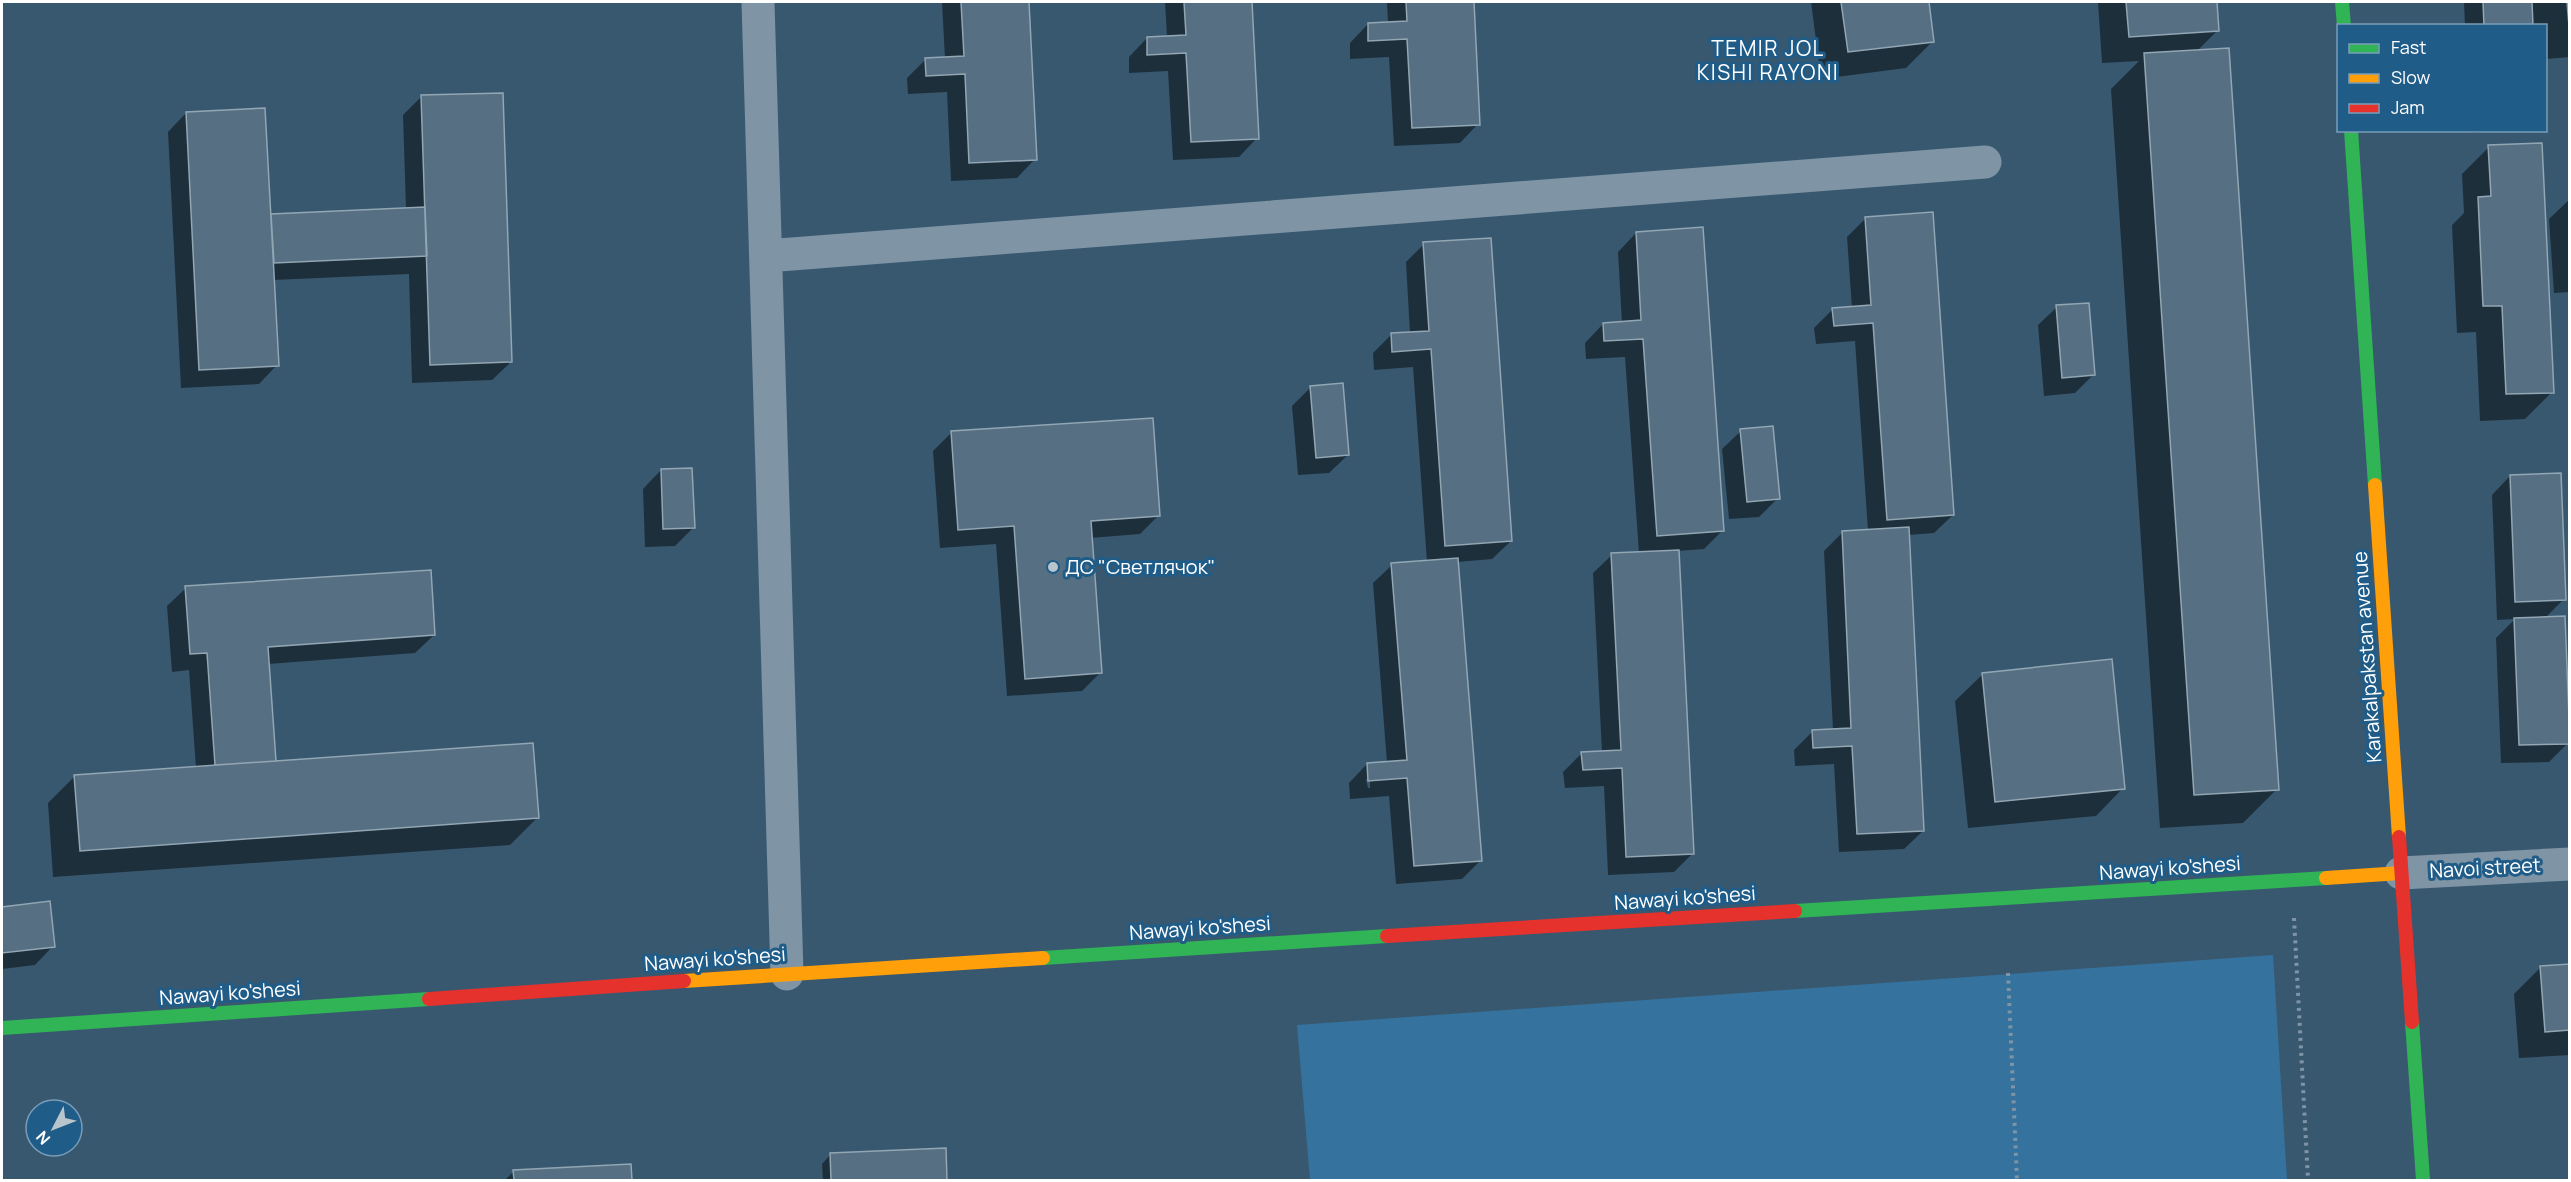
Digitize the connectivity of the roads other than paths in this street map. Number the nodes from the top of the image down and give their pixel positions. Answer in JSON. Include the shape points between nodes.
{"nodes":[{"id":1,"x":758,"y":2,"type":"edge"},
{"id":2,"x":2342,"y":2,"type":"edge"},
{"id":3,"x":2344,"y":24,"type":"edge"},
{"id":4,"x":2351,"y":132,"type":"edge"},
{"id":5,"x":1985,"y":162,"type":"dead end"},
{"id":6,"x":766,"y":256,"type":"junction"},
{"id":7,"x":2570,"y":864,"type":"edge"},
{"id":8,"x":2401,"y":873,"type":"junction"},
{"id":9,"x":788,"y":974,"type":"junction"},
{"id":10,"x":2,"y":1028,"type":"edge"},
{"id":11,"x":2423,"y":1180,"type":"edge"}],
"edges":[{"from":1,"to":6,"type":"street"},
{"from":2,"to":3,"type":"street"},
{"from":4,"to":8,"type":"street","name":"Karakalpakstan avenue"},
{"from":5,"to":6,"type":"street"},
{"from":6,"to":9,"type":"street"},
{"from":7,"to":8,"type":"street","name":"Navoi street"},
{"from":8,"to":9,"type":"street","name":"Nawayi ko'shesi"},
{"from":8,"to":11,"type":"street","name":"Karakalpakstan avenue"},
{"from":9,"to":10,"type":"street","name":"Nawayi ko'shesi"}]}
